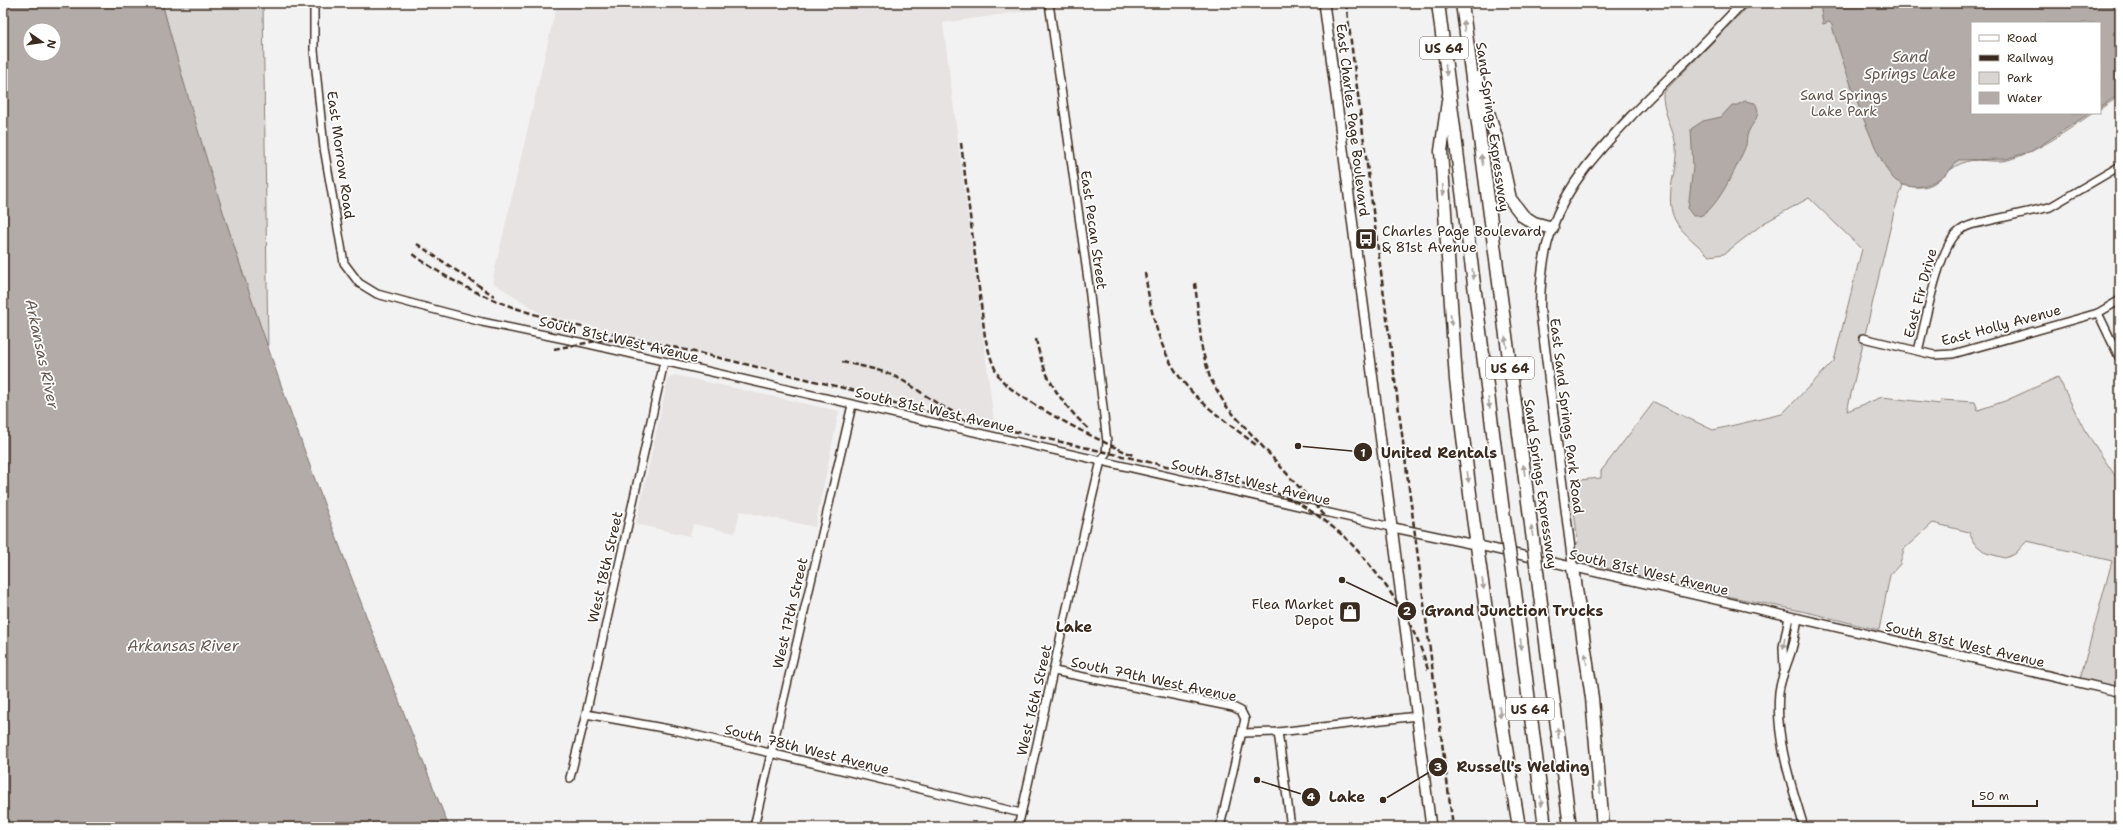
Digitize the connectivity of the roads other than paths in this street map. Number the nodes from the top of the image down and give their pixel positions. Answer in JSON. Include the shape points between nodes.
{"nodes":[{"id":1,"x":314,"y":3,"type":"edge"},
{"id":2,"x":1049,"y":3,"type":"edge"},
{"id":3,"x":1324,"y":3,"type":"edge"},
{"id":4,"x":1438,"y":3,"type":"edge"},
{"id":5,"x":1462,"y":3,"type":"edge"},
{"id":6,"x":1742,"y":3,"type":"edge"},
{"id":7,"x":1468,"y":50,"type":"junction"},
{"id":8,"x":1449,"y":94,"type":"junction"},
{"id":9,"x":2120,"y":166,"type":"edge"},
{"id":10,"x":1552,"y":228,"type":"junction"},
{"id":11,"x":377,"y":294,"type":"joint"},
{"id":12,"x":2120,"y":300,"type":"edge"},
{"id":13,"x":2098,"y":313,"type":"junction"},
{"id":14,"x":1863,"y":338,"type":"dead end"},
{"id":15,"x":1918,"y":351,"type":"junction"},
{"id":16,"x":2120,"y":359,"type":"edge"},
{"id":17,"x":664,"y":362,"type":"junction"},
{"id":18,"x":852,"y":405,"type":"junction"},
{"id":19,"x":1101,"y":461,"type":"junction"},
{"id":20,"x":1391,"y":527,"type":"junction"},
{"id":21,"x":1477,"y":545,"type":"junction"},
{"id":22,"x":1573,"y":568,"type":"junction"},
{"id":23,"x":1793,"y":618,"type":"junction"},
{"id":24,"x":1054,"y":671,"type":"junction"},
{"id":25,"x":2120,"y":692,"type":"edge"},
{"id":26,"x":586,"y":714,"type":"junction"},
{"id":27,"x":1417,"y":716,"type":"junction"},
{"id":28,"x":1278,"y":732,"type":"junction"},
{"id":29,"x":1242,"y":733,"type":"junction"},
{"id":30,"x":771,"y":754,"type":"junction"},
{"id":31,"x":570,"y":778,"type":"dead end"},
{"id":32,"x":1021,"y":813,"type":"junction"},
{"id":33,"x":754,"y":827,"type":"edge"},
{"id":34,"x":1018,"y":827,"type":"edge"},
{"id":35,"x":1220,"y":827,"type":"edge"},
{"id":36,"x":1291,"y":827,"type":"edge"},
{"id":37,"x":1431,"y":827,"type":"edge"},
{"id":38,"x":1519,"y":827,"type":"edge"},
{"id":39,"x":1545,"y":827,"type":"edge"},
{"id":40,"x":1570,"y":827,"type":"edge"},
{"id":41,"x":1602,"y":827,"type":"edge"},
{"id":42,"x":1804,"y":827,"type":"edge"}],
"edges":[{"from":1,"to":11,"type":"street","name":"East Morrow Road","via":[[314,50],[324,148],[344,263],[359,283]]},
{"from":2,"to":19,"type":"street","name":"East Pecan Street","via":[[1089,286],[1107,442],[1106,453]]},
{"from":3,"to":20,"type":"main road","name":"East Charles Page Boulevard"},
{"from":4,"to":8,"type":"highway","number":"US 64","one_way":true},
{"from":7,"to":5,"type":"highway","name":"Sand Springs Expressway","number":"US 64","one_way":true},
{"from":6,"to":10,"type":"street","name":"East Sand Springs Park Road","via":[[1587,164],[1562,204]]},
{"from":7,"to":10,"type":"highway","via":[[1497,140],[1510,199],[1523,216]]},
{"from":40,"to":7,"type":"highway","name":"Sand Springs Expressway","number":"US 64","one_way":true,"bridge":true},
{"from":8,"to":21,"type":"highway","one_way":true,"via":[[1441,151],[1451,314],[1456,380]]},
{"from":8,"to":39,"type":"highway","number":"US 64","one_way":true,"bridge":true},
{"from":9,"to":15,"type":"street","name":"East Fir Drive","via":[[2050,208],[1974,224],[1955,234],[1943,256]]},
{"from":10,"to":22,"type":"street","name":"East Sand Springs Park Road","via":[[1544,260],[1540,309]]},
{"from":11,"to":17,"type":"street","name":"South 81st West Avenue","via":[[482,322]]},
{"from":12,"to":13,"type":"street","name":"East Holly Avenue"},
{"from":13,"to":15,"type":"street","name":"East Holly Avenue","via":[[1953,354],[1934,355]]},
{"from":13,"to":16,"type":"street"},
{"from":14,"to":15,"type":"street","name":"East Holly Avenue"},
{"from":17,"to":18,"type":"street","name":"South 81st West Avenue"},
{"from":17,"to":26,"type":"street","name":"West 18th Street"},
{"from":18,"to":19,"type":"street","name":"South 81st West Avenue"},
{"from":18,"to":30,"type":"street","name":"West 17th Street"},
{"from":19,"to":20,"type":"street","name":"South 81st West Avenue"},
{"from":19,"to":24,"type":"street","name":"West 16th Street"},
{"from":20,"to":21,"type":"street","name":"South 81st West Avenue"},
{"from":20,"to":27,"type":"main road","name":"East Charles Page Boulevard"},
{"from":21,"to":22,"type":"street","name":"South 81st West Avenue"},
{"from":21,"to":38,"type":"highway","one_way":true,"via":[[1502,730]]},
{"from":22,"to":23,"type":"street","name":"South 81st West Avenue"},
{"from":41,"to":22,"type":"highway","one_way":true,"via":[[1592,698]]},
{"from":23,"to":25,"type":"street","name":"South 81st West Avenue"},
{"from":23,"to":42,"type":"street","via":[[1792,648],[1779,692],[1780,735]]},
{"from":24,"to":29,"type":"street","name":"South 79th West Avenue","via":[[1232,707],[1244,715]]},
{"from":24,"to":32,"type":"street","name":"West 16th Street"},
{"from":26,"to":30,"type":"street","name":"South 78th West Avenue","via":[[674,730]]},
{"from":26,"to":31,"type":"street","name":"West 18th Street"},
{"from":27,"to":28,"type":"street"},
{"from":27,"to":37,"type":"main road","name":"East Charles Page Boulevard"},
{"from":28,"to":29,"type":"street"},
{"from":28,"to":36,"type":"street"},
{"from":29,"to":35,"type":"street"},
{"from":30,"to":32,"type":"street","name":"South 78th West Avenue"},
{"from":30,"to":33,"type":"street","name":"West 17th Street"},
{"from":32,"to":34,"type":"street","name":"West 16th Street"}]}
